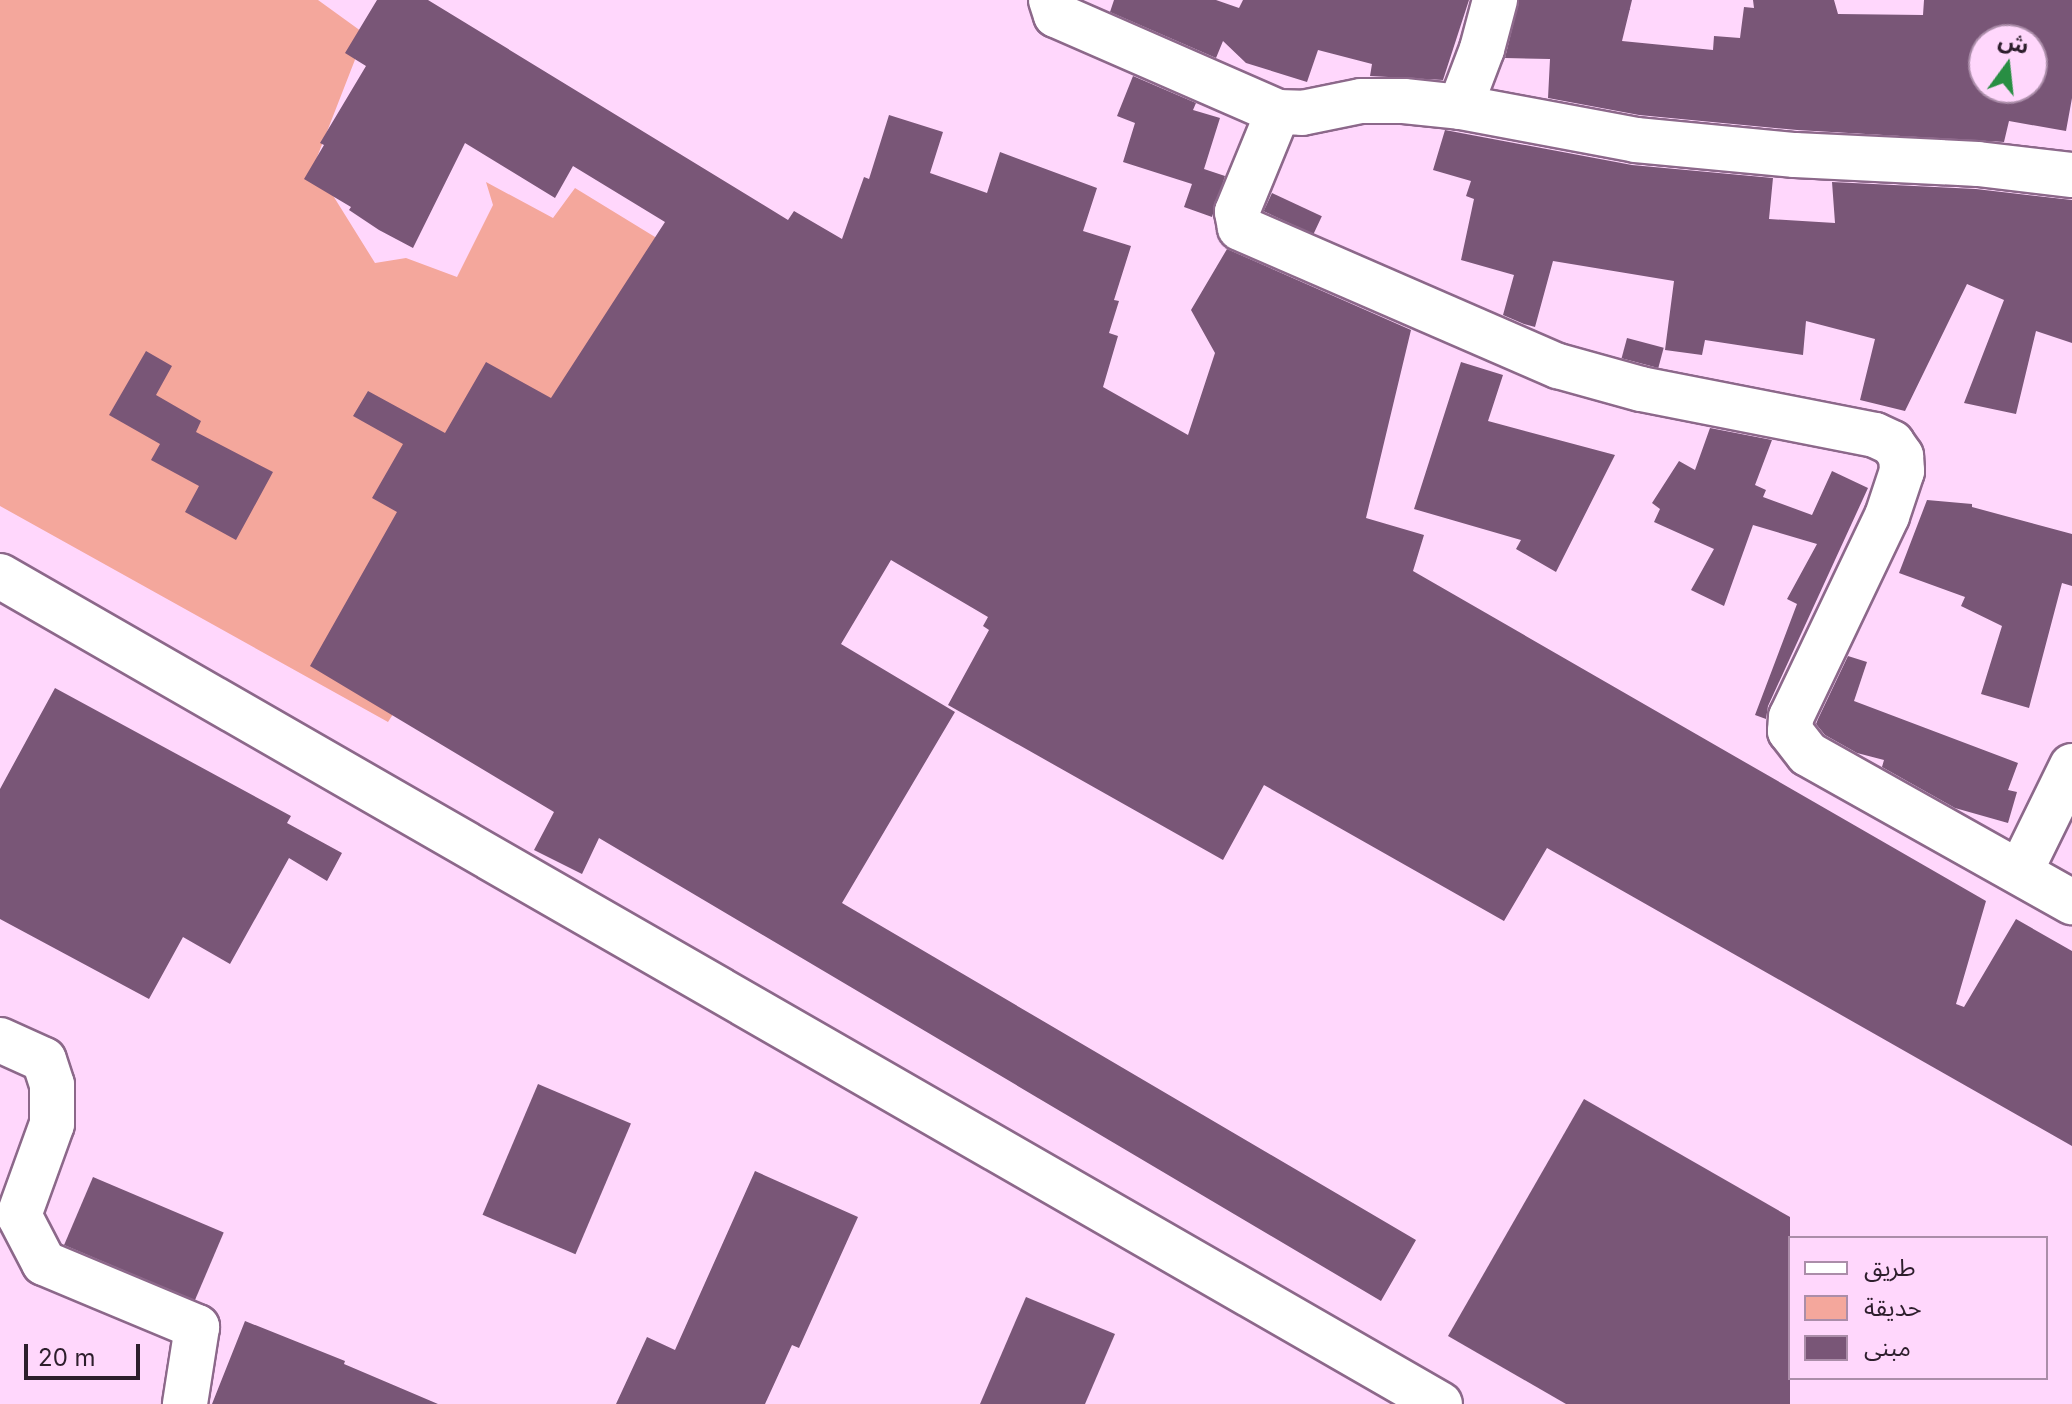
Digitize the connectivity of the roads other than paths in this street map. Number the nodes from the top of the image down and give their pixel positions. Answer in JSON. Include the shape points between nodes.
{"nodes":[{"id":1,"x":1051,"y":0,"type":"edge"},
{"id":2,"x":1495,"y":0,"type":"edge"},
{"id":3,"x":1460,"y":107,"type":"junction"},
{"id":4,"x":1278,"y":112,"type":"junction"},
{"id":5,"x":2072,"y":175,"type":"edge"},
{"id":6,"x":0,"y":576,"type":"edge"},
{"id":7,"x":2072,"y":766,"type":"edge"},
{"id":8,"x":2020,"y":872,"type":"junction"},
{"id":9,"x":2072,"y":902,"type":"edge"},
{"id":10,"x":0,"y":1040,"type":"edge"},
{"id":11,"x":185,"y":1404,"type":"edge"},
{"id":12,"x":1440,"y":1404,"type":"edge"}],
"edges":[{"from":1,"to":4,"type":"street","via":[[1056,15]]},
{"from":2,"to":3,"type":"street"},
{"from":3,"to":4,"type":"street","via":[[1361,101],[1302,113]]},
{"from":3,"to":5,"type":"street","via":[[1652,142]]},
{"from":4,"to":8,"type":"street","via":[[1237,212],[1240,228],[1558,366],[1892,443],[1901,456],[1902,471],[1887,516],[1791,717],[1790,731],[1808,754]]},
{"from":6,"to":12,"type":"street"},
{"from":7,"to":8,"type":"street"},
{"from":8,"to":9,"type":"street"},
{"from":10,"to":11,"type":"street","via":[[44,1060],[52,1085],[52,1124],[19,1215],[44,1263],[197,1327]]}]}
